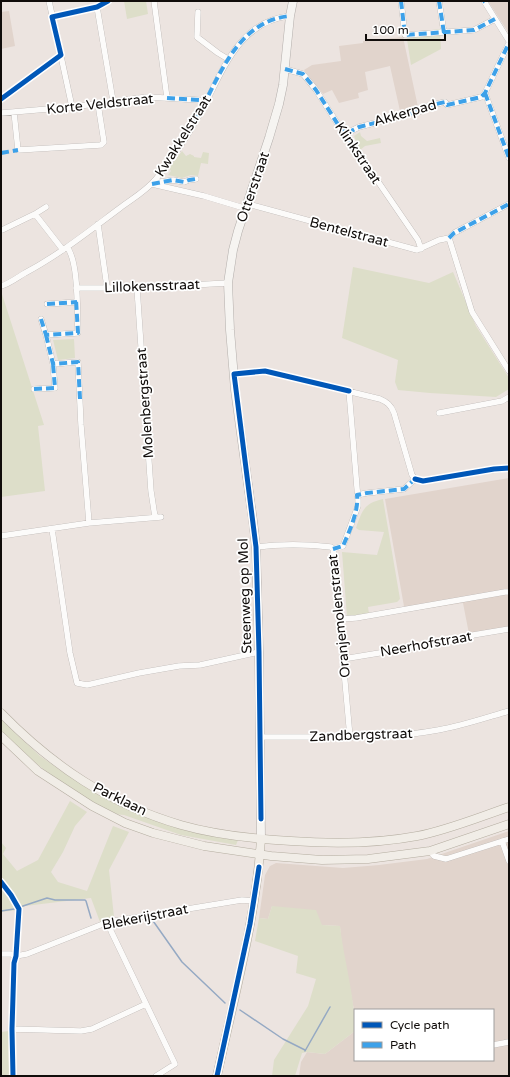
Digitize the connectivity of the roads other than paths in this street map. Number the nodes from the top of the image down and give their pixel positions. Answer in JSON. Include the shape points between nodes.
{"nodes":[{"id":1,"x":49,"y":1,"type":"edge"},
{"id":2,"x":108,"y":1,"type":"edge"},
{"id":3,"x":154,"y":1,"type":"edge"},
{"id":4,"x":293,"y":1,"type":"edge"},
{"id":5,"x":401,"y":1,"type":"edge"},
{"id":6,"x":439,"y":1,"type":"edge"},
{"id":7,"x":485,"y":2,"type":"edge"},
{"id":8,"x":97,"y":7,"type":"junction"},
{"id":9,"x":198,"y":12,"type":"dead end"},
{"id":10,"x":290,"y":16,"type":"junction"},
{"id":11,"x":52,"y":17,"type":"junction"},
{"id":12,"x":495,"y":19,"type":"junction"},
{"id":13,"x":444,"y":33,"type":"junction"},
{"id":14,"x":509,"y":42,"type":"edge"},
{"id":15,"x":61,"y":55,"type":"junction"},
{"id":16,"x":228,"y":59,"type":"junction"},
{"id":17,"x":285,"y":69,"type":"junction"},
{"id":18,"x":486,"y":93,"type":"junction"},
{"id":19,"x":167,"y":98,"type":"junction"},
{"id":20,"x":1,"y":99,"type":"edge"},
{"id":21,"x":199,"y":100,"type":"dead end"},
{"id":22,"x":113,"y":101,"type":"junction"},
{"id":23,"x":98,"y":104,"type":"junction"},
{"id":24,"x":72,"y":107,"type":"junction"},
{"id":25,"x":14,"y":112,"type":"junction"},
{"id":26,"x":1,"y":113,"type":"edge"},
{"id":27,"x":347,"y":133,"type":"junction"},
{"id":28,"x":509,"y":158,"type":"edge"},
{"id":29,"x":196,"y":179,"type":"dead end"},
{"id":30,"x":152,"y":184,"type":"junction"},
{"id":31,"x":509,"y":204,"type":"edge"},
{"id":32,"x":46,"y":207,"type":"dead end"},
{"id":33,"x":247,"y":207,"type":"junction"},
{"id":34,"x":35,"y":214,"type":"junction"},
{"id":35,"x":98,"y":224,"type":"junction"},
{"id":36,"x":2,"y":230,"type":"dead end"},
{"id":37,"x":449,"y":238,"type":"junction"},
{"id":38,"x":65,"y":248,"type":"junction"},
{"id":39,"x":422,"y":249,"type":"junction"},
{"id":40,"x":228,"y":283,"type":"junction"},
{"id":41,"x":1,"y":286,"type":"edge"},
{"id":42,"x":76,"y":288,"type":"junction"},
{"id":43,"x":107,"y":288,"type":"junction"},
{"id":44,"x":137,"y":288,"type":"junction"},
{"id":45,"x":76,"y":301,"type":"junction"},
{"id":46,"x":47,"y":304,"type":"dead end"},
{"id":47,"x":41,"y":319,"type":"dead end"},
{"id":48,"x":46,"y":335,"type":"junction"},
{"id":49,"x":53,"y":364,"type":"junction"},
{"id":50,"x":509,"y":371,"type":"edge"},
{"id":51,"x":234,"y":374,"type":"junction"},
{"id":52,"x":34,"y":389,"type":"dead end"},
{"id":53,"x":349,"y":391,"type":"junction"},
{"id":54,"x":509,"y":397,"type":"edge"},
{"id":55,"x":439,"y":413,"type":"dead end"},
{"id":56,"x":509,"y":468,"type":"edge"},
{"id":57,"x":415,"y":479,"type":"junction"},
{"id":58,"x":358,"y":495,"type":"junction"},
{"id":59,"x":162,"y":517,"type":"dead end"},
{"id":60,"x":154,"y":518,"type":"junction"},
{"id":61,"x":90,"y":523,"type":"junction"},
{"id":62,"x":52,"y":529,"type":"junction"},
{"id":63,"x":1,"y":536,"type":"edge"},
{"id":64,"x":256,"y":547,"type":"junction"},
{"id":65,"x":333,"y":549,"type":"junction"},
{"id":66,"x":509,"y":592,"type":"edge"},
{"id":67,"x":340,"y":619,"type":"junction"},
{"id":68,"x":509,"y":629,"type":"edge"},
{"id":69,"x":259,"y":652,"type":"junction"},
{"id":70,"x":343,"y":659,"type":"junction"},
{"id":71,"x":509,"y":711,"type":"edge"},
{"id":72,"x":1,"y":713,"type":"edge"},
{"id":73,"x":1,"y":736,"type":"edge"},
{"id":74,"x":260,"y":737,"type":"junction"},
{"id":75,"x":350,"y":737,"type":"junction"},
{"id":76,"x":509,"y":807,"type":"edge"},
{"id":77,"x":509,"y":824,"type":"edge"},
{"id":78,"x":261,"y":839,"type":"junction"},
{"id":79,"x":509,"y":839,"type":"edge"},
{"id":80,"x":502,"y":841,"type":"junction"},
{"id":81,"x":430,"y":851,"type":"junction"},
{"id":82,"x":260,"y":855,"type":"junction"},
{"id":83,"x":509,"y":861,"type":"edge"},
{"id":84,"x":1,"y":882,"type":"edge"},
{"id":85,"x":254,"y":901,"type":"junction"},
{"id":86,"x":108,"y":922,"type":"junction"},
{"id":87,"x":1,"y":954,"type":"edge"},
{"id":88,"x":16,"y":956,"type":"junction"},
{"id":89,"x":146,"y":1004,"type":"junction"},
{"id":90,"x":12,"y":1029,"type":"junction"},
{"id":91,"x":509,"y":1042,"type":"edge"},
{"id":92,"x":494,"y":1045,"type":"edge"},
{"id":93,"x":13,"y":1076,"type":"edge"},
{"id":94,"x":156,"y":1076,"type":"edge"},
{"id":95,"x":217,"y":1076,"type":"edge"}],
"edges":[{"from":1,"to":11,"type":"street"},
{"from":2,"to":8,"type":"street"},
{"from":3,"to":19,"type":"street"},
{"from":4,"to":10,"type":"street","name":"Otterstraat"},
{"from":5,"to":13,"type":"street","via":[[405,35]]},
{"from":6,"to":13,"type":"street"},
{"from":7,"to":12,"type":"street"},
{"from":8,"to":11,"type":"street"},
{"from":8,"to":22,"type":"street"},
{"from":9,"to":16,"type":"street","via":[[197,37]]},
{"from":10,"to":16,"type":"street","name":"Kwakkelstraat","via":[[261,26],[244,39]]},
{"from":10,"to":17,"type":"street","name":"Otterstraat"},
{"from":11,"to":15,"type":"street"},
{"from":12,"to":13,"type":"street","via":[[474,30]]},
{"from":12,"to":14,"type":"street"},
{"from":14,"to":18,"type":"street"},
{"from":15,"to":20,"type":"street"},
{"from":15,"to":24,"type":"street"},
{"from":16,"to":30,"type":"street","name":"Kwakkelstraat","via":[[192,127]]},
{"from":17,"to":27,"type":"street","name":"Klinkstraat","via":[[302,74],[316,90],[339,126]]},
{"from":17,"to":33,"type":"street","name":"Otterstraat","via":[[277,111]]},
{"from":18,"to":27,"type":"street","name":"Akkerpad","via":[[481,97],[448,105],[446,102],[423,107],[421,111],[359,127]]},
{"from":18,"to":28,"type":"street"},
{"from":19,"to":21,"type":"street","name":"Korte Veldstraat"},
{"from":19,"to":22,"type":"street","name":"Korte Veldstraat","via":[[147,97]]},
{"from":22,"to":23,"type":"street","name":"Korte Veldstraat"},
{"from":23,"to":24,"type":"street","name":"Korte Veldstraat"},
{"from":23,"to":25,"type":"street","via":[[104,142],[101,145],[18,150]]},
{"from":24,"to":25,"type":"street","name":"Korte Veldstraat"},
{"from":25,"to":26,"type":"street","name":"Korte Veldstraat"},
{"from":27,"to":39,"type":"street","name":"Klinkstraat"},
{"from":29,"to":30,"type":"street"},
{"from":30,"to":33,"type":"street","name":"Bentelstraat"},
{"from":30,"to":35,"type":"street","name":"Kwakkelstraat"},
{"from":31,"to":37,"type":"street"},
{"from":32,"to":34,"type":"street"},
{"from":33,"to":39,"type":"street","name":"Bentelstraat","via":[[252,205],[401,246]]},
{"from":33,"to":40,"type":"street","name":"Otterstraat","via":[[233,250]]},
{"from":34,"to":36,"type":"street"},
{"from":34,"to":38,"type":"street"},
{"from":35,"to":38,"type":"street","name":"Kwakkelstraat"},
{"from":35,"to":43,"type":"street"},
{"from":37,"to":39,"type":"street"},
{"from":37,"to":50,"type":"street","via":[[472,312]]},
{"from":38,"to":41,"type":"street","name":"Kwakkelstraat","via":[[32,270]]},
{"from":38,"to":42,"type":"street","via":[[71,251]]},
{"from":40,"to":44,"type":"street","name":"Lillokensstraat"},
{"from":40,"to":51,"type":"street","name":"Otterstraat"},
{"from":42,"to":43,"type":"street","name":"Lillokensstraat"},
{"from":42,"to":45,"type":"street"},
{"from":43,"to":44,"type":"street","name":"Lillokensstraat"},
{"from":44,"to":60,"type":"street","name":"Molenbergstraat"},
{"from":45,"to":46,"type":"street"},
{"from":45,"to":48,"type":"street","via":[[78,333]]},
{"from":47,"to":48,"type":"street"},
{"from":48,"to":49,"type":"street"},
{"from":49,"to":52,"type":"street","via":[[54,388]]},
{"from":49,"to":61,"type":"street","via":[[78,362]]},
{"from":51,"to":53,"type":"street","via":[[265,371]]},
{"from":51,"to":64,"type":"street","name":"Steenweg op Mol"},
{"from":53,"to":57,"type":"street","via":[[380,399],[392,408]]},
{"from":53,"to":58,"type":"street"},
{"from":54,"to":55,"type":"street","via":[[502,401]]},
{"from":56,"to":57,"type":"street","via":[[423,481]]},
{"from":57,"to":58,"type":"street","via":[[404,489]]},
{"from":58,"to":65,"type":"street","via":[[358,506],[343,546]]},
{"from":59,"to":60,"type":"street"},
{"from":60,"to":61,"type":"street"},
{"from":61,"to":62,"type":"street"},
{"from":62,"to":63,"type":"street"},
{"from":62,"to":69,"type":"street","via":[[77,684],[87,685]]},
{"from":64,"to":65,"type":"street","name":"Oranjemolenstraat","via":[[270,545]]},
{"from":64,"to":69,"type":"street","name":"Steenweg op Mol"},
{"from":65,"to":67,"type":"street","name":"Oranjemolenstraat"},
{"from":66,"to":67,"type":"street"},
{"from":67,"to":70,"type":"street","name":"Oranjemolenstraat"},
{"from":68,"to":70,"type":"street","name":"Neerhofstraat"},
{"from":69,"to":74,"type":"street","name":"Steenweg op Mol"},
{"from":70,"to":75,"type":"street","name":"Oranjemolenstraat"},
{"from":71,"to":75,"type":"street","name":"Zandbergstraat","via":[[460,726],[388,736]]},
{"from":72,"to":78,"type":"main road","name":"Parklaan","via":[[25,737],[74,776],[143,812],[215,833]]},
{"from":73,"to":82,"type":"main road","name":"Parklaan","via":[[43,775],[125,823],[180,841]]},
{"from":74,"to":75,"type":"street","name":"Zandbergstraat"},
{"from":74,"to":78,"type":"street","name":"Steenweg op Mol"},
{"from":76,"to":78,"type":"main road","name":"Parklaan","via":[[450,827],[392,840],[343,844]]},
{"from":77,"to":81,"type":"main road","name":"Parklaan"},
{"from":78,"to":82,"type":"main road","name":"Steenweg op Mol"},
{"from":79,"to":80,"type":"street"},
{"from":80,"to":81,"type":"street","via":[[446,859],[434,856]]},
{"from":80,"to":83,"type":"street"},
{"from":81,"to":82,"type":"main road","name":"Parklaan","via":[[361,860]]},
{"from":82,"to":85,"type":"main road","name":"Steenweg op Mol"},
{"from":84,"to":88,"type":"street","via":[[18,907]]},
{"from":85,"to":86,"type":"street","name":"Blekerijstraat","via":[[242,900]]},
{"from":85,"to":95,"type":"main road","name":"Steenweg op Mol"},
{"from":86,"to":88,"type":"street","name":"Blekerijstraat","via":[[28,954]]},
{"from":86,"to":89,"type":"street"},
{"from":87,"to":88,"type":"street"},
{"from":88,"to":90,"type":"street"},
{"from":89,"to":90,"type":"street","via":[[92,1029]]},
{"from":89,"to":94,"type":"street","via":[[175,1064]]},
{"from":90,"to":93,"type":"street"},
{"from":91,"to":92,"type":"street"}]}
